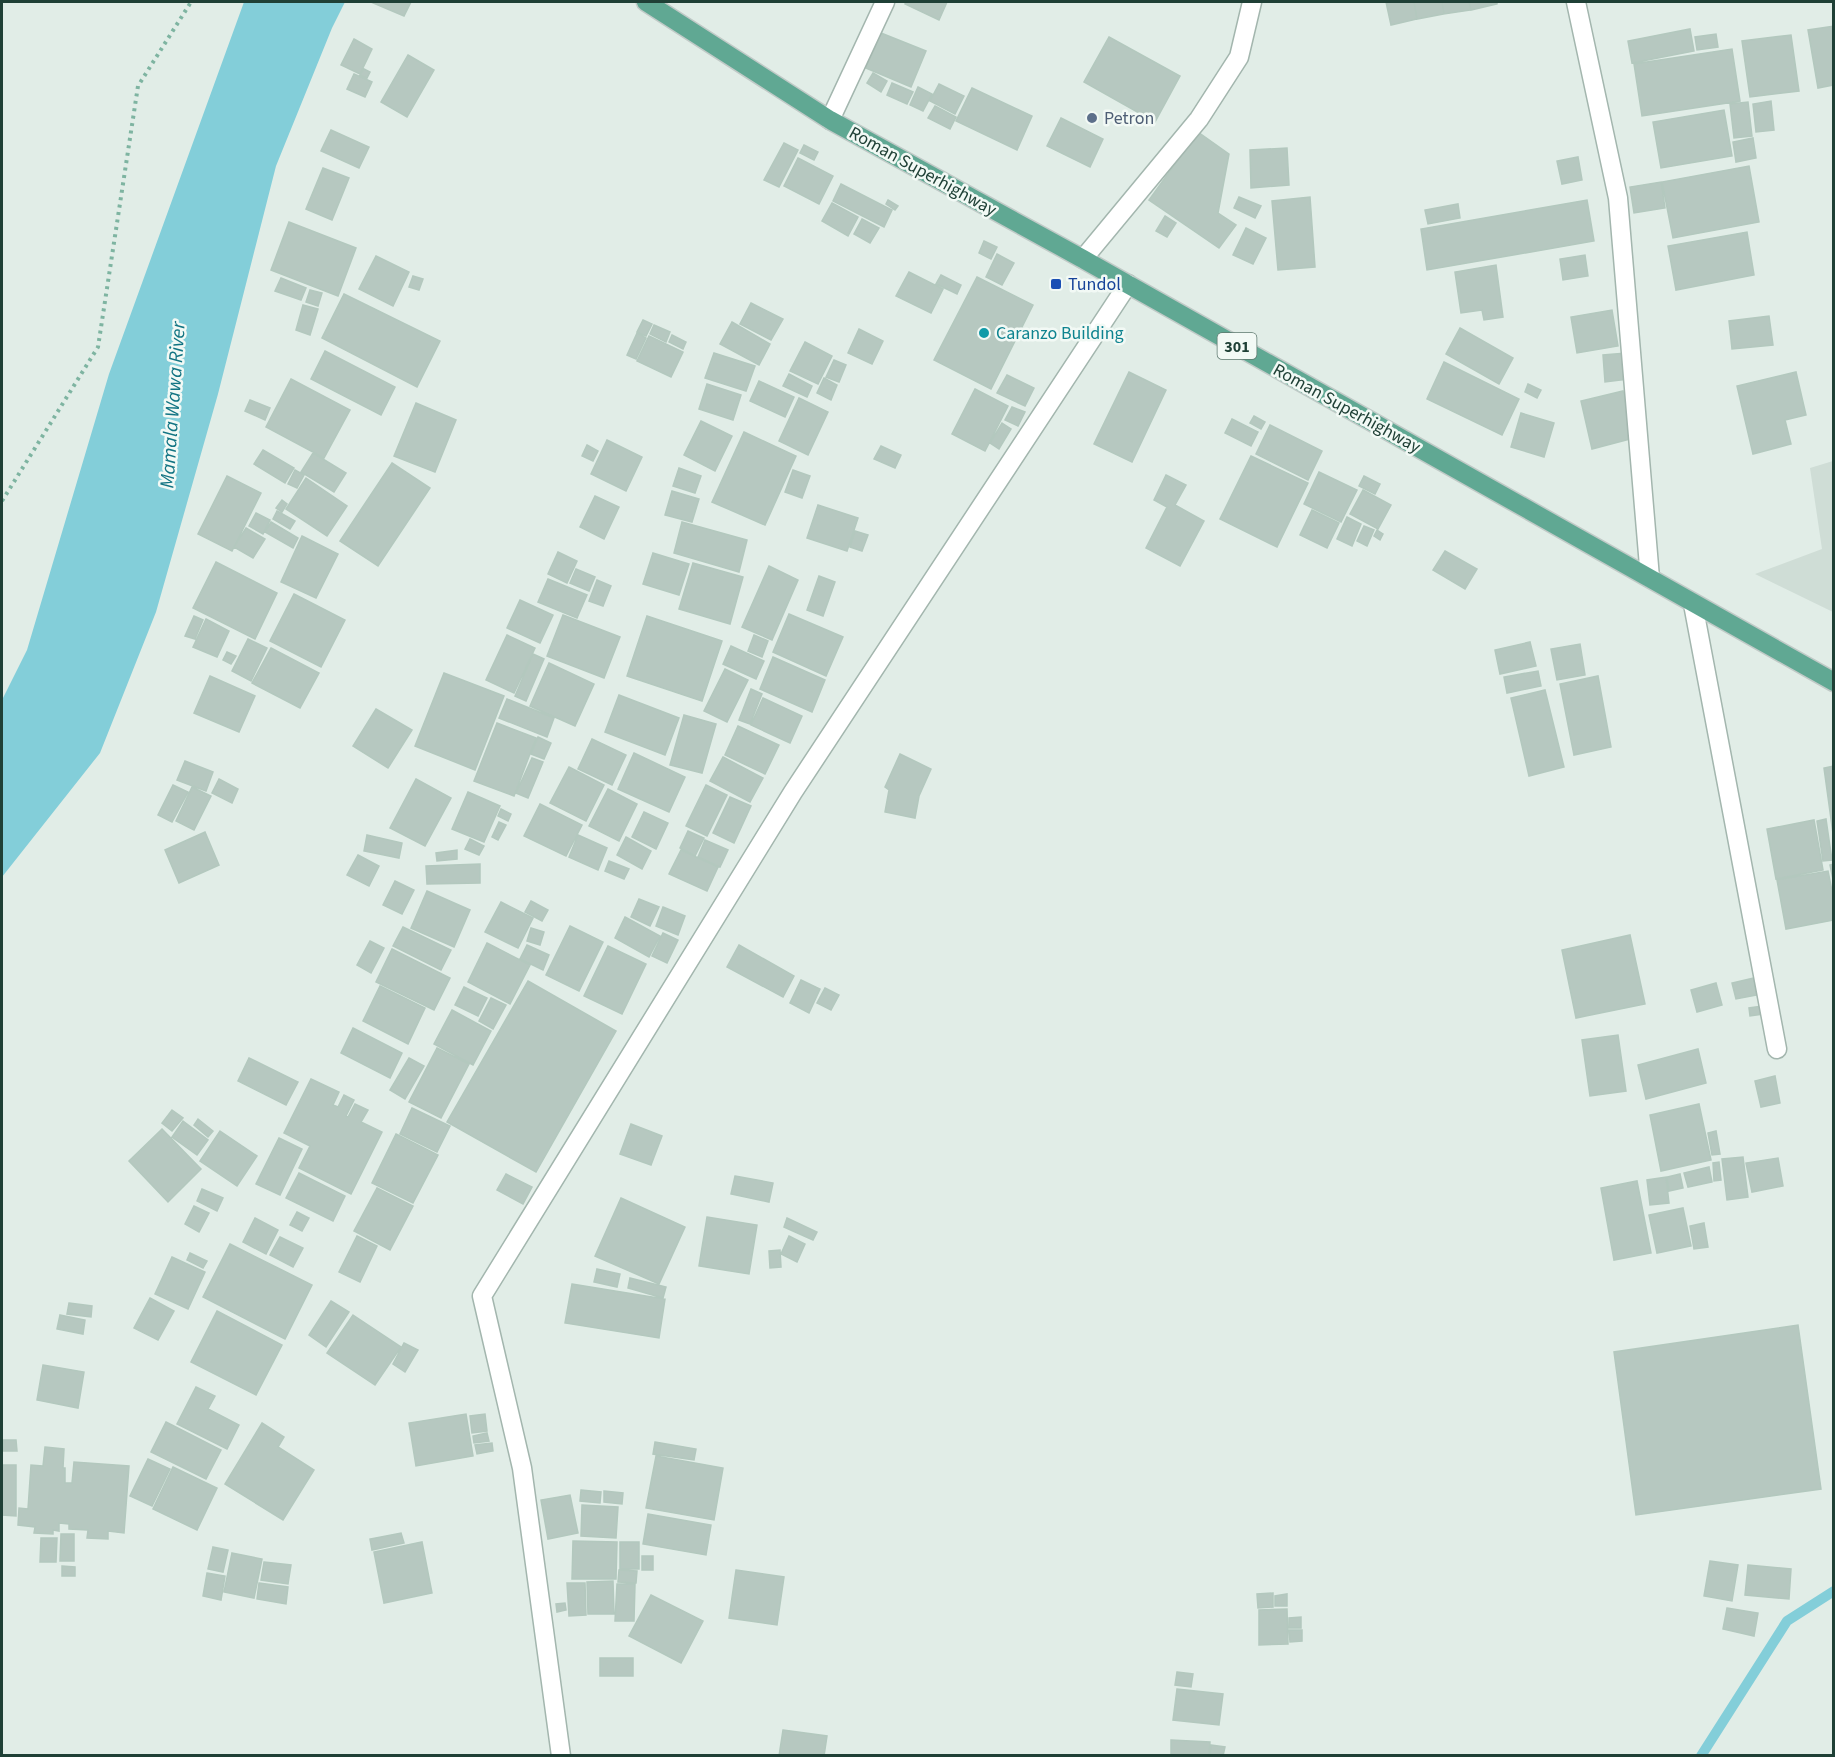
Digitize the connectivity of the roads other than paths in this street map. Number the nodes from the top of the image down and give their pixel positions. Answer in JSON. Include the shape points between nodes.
{"nodes":[{"id":1,"x":646,"y":2,"type":"edge"},
{"id":2,"x":885,"y":2,"type":"edge"},
{"id":3,"x":1252,"y":2,"type":"edge"},
{"id":4,"x":1576,"y":2,"type":"edge"},
{"id":5,"x":830,"y":120,"type":"junction"},
{"id":6,"x":1083,"y":259,"type":"junction"},
{"id":7,"x":1128,"y":284,"type":"junction"},
{"id":8,"x":1650,"y":578,"type":"junction"},
{"id":9,"x":1693,"y":604,"type":"junction"},
{"id":10,"x":1833,"y":682,"type":"edge"},
{"id":11,"x":1777,"y":1049,"type":"dead end"},
{"id":12,"x":561,"y":1755,"type":"edge"}],
"edges":[{"from":1,"to":5,"type":"main road","name":"Roman Superhighway","number":"301"},
{"from":2,"to":5,"type":"street"},
{"from":3,"to":6,"type":"street","via":[[1239,57],[1199,119]]},
{"from":4,"to":8,"type":"street","via":[[1618,198]]},
{"from":5,"to":6,"type":"main road","name":"Roman Superhighway","number":"301"},
{"from":6,"to":7,"type":"main road","name":"Roman Superhighway","number":"301"},
{"from":7,"to":8,"type":"main road","name":"Roman Superhighway","number":"301"},
{"from":7,"to":12,"type":"street","via":[[793,792],[482,1296],[522,1468]]},
{"from":8,"to":9,"type":"main road","name":"Roman Superhighway","number":"301"},
{"from":9,"to":10,"type":"main road","name":"Roman Superhighway","number":"301"},
{"from":9,"to":11,"type":"street"}]}
